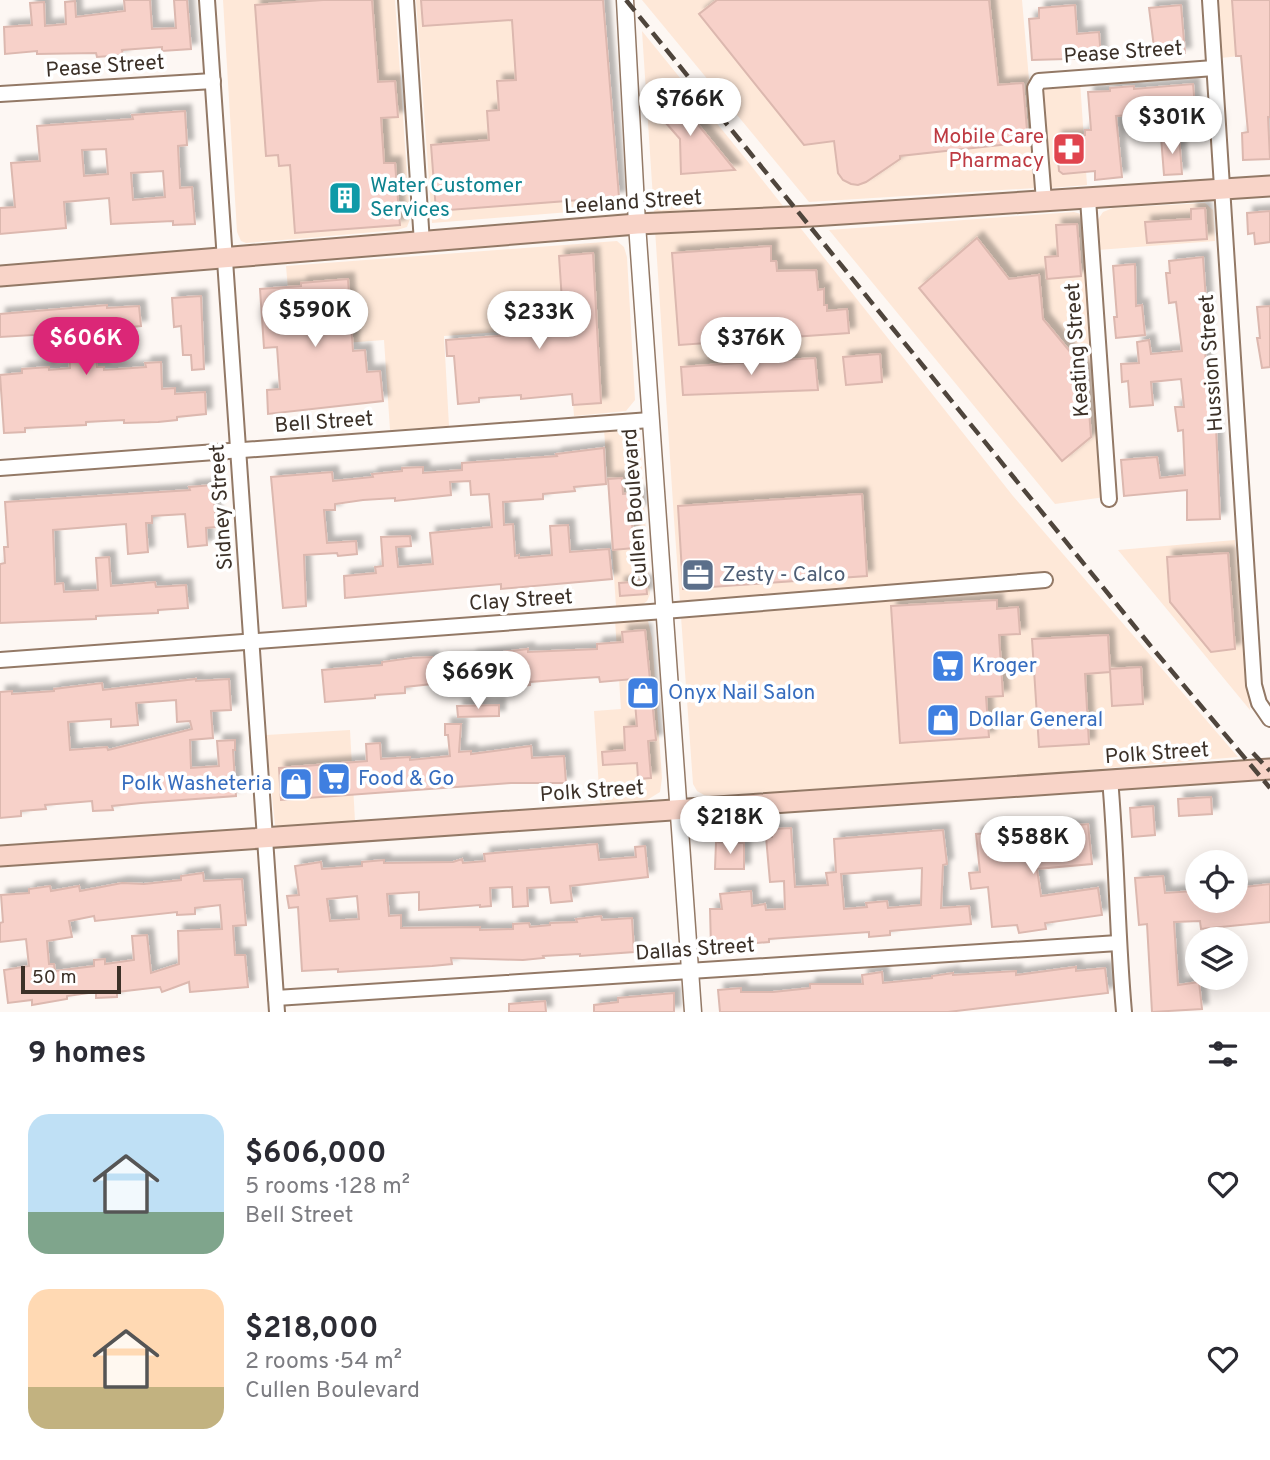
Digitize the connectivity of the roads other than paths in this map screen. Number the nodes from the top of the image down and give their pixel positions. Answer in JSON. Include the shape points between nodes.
{"nodes":[{"id":1,"x":207,"y":0,"type":"edge"},
{"id":2,"x":406,"y":0,"type":"edge"},
{"id":3,"x":625,"y":0,"type":"edge"},
{"id":4,"x":1210,"y":0,"type":"edge"},
{"id":5,"x":1214,"y":68,"type":"junction"},
{"id":6,"x":213,"y":81,"type":"junction"},
{"id":7,"x":0,"y":94,"type":"edge"},
{"id":8,"x":1270,"y":186,"type":"edge"},
{"id":9,"x":1222,"y":190,"type":"junction"},
{"id":10,"x":1088,"y":199,"type":"junction"},
{"id":11,"x":1044,"y":201,"type":"junction"},
{"id":12,"x":637,"y":224,"type":"junction"},
{"id":13,"x":422,"y":243,"type":"junction"},
{"id":14,"x":225,"y":259,"type":"junction"},
{"id":15,"x":0,"y":276,"type":"edge"},
{"id":16,"x":650,"y":420,"type":"junction"},
{"id":17,"x":240,"y":450,"type":"junction"},
{"id":18,"x":0,"y":468,"type":"edge"},
{"id":19,"x":1109,"y":499,"type":"dead end"},
{"id":20,"x":1045,"y":580,"type":"dead end"},
{"id":21,"x":664,"y":611,"type":"junction"},
{"id":22,"x":252,"y":641,"type":"junction"},
{"id":23,"x":0,"y":660,"type":"edge"},
{"id":24,"x":1270,"y":719,"type":"edge"},
{"id":25,"x":1270,"y":769,"type":"edge"},
{"id":26,"x":1111,"y":779,"type":"junction"},
{"id":27,"x":678,"y":809,"type":"junction"},
{"id":28,"x":265,"y":838,"type":"junction"},
{"id":29,"x":0,"y":856,"type":"edge"},
{"id":30,"x":1118,"y":943,"type":"junction"},
{"id":31,"x":690,"y":971,"type":"junction"},
{"id":32,"x":276,"y":1005,"type":"edge"},
{"id":33,"x":693,"y":1012,"type":"edge"},
{"id":34,"x":1124,"y":1012,"type":"edge"}],
"edges":[{"from":1,"to":6,"type":"street","name":"Sidney Street"},
{"from":2,"to":13,"type":"street"},
{"from":3,"to":12,"type":"street","name":"Cullen Boulevard"},
{"from":4,"to":5,"type":"street","name":"Hussion Street"},
{"from":5,"to":9,"type":"street","name":"Hussion Street"},
{"from":5,"to":11,"type":"street","name":"Pease Street","via":[[1039,81],[1035,88]]},
{"from":6,"to":7,"type":"street","name":"Pease Street"},
{"from":6,"to":14,"type":"street","name":"Sidney Street"},
{"from":8,"to":9,"type":"main road","name":"Leeland Street"},
{"from":9,"to":10,"type":"main road","name":"Leeland Street"},
{"from":9,"to":24,"type":"street","name":"Hussion Street","via":[[1254,685],[1259,704]]},
{"from":10,"to":11,"type":"main road","name":"Leeland Street"},
{"from":10,"to":19,"type":"street","name":"Keating Street"},
{"from":11,"to":12,"type":"main road","name":"Leeland Street"},
{"from":12,"to":13,"type":"main road","name":"Leeland Street"},
{"from":12,"to":16,"type":"street","name":"Cullen Boulevard"},
{"from":13,"to":14,"type":"main road","name":"Leeland Street"},
{"from":14,"to":15,"type":"main road","name":"Leeland Street"},
{"from":14,"to":17,"type":"street","name":"Sidney Street"},
{"from":16,"to":17,"type":"street","name":"Bell Street"},
{"from":16,"to":21,"type":"street","name":"Cullen Boulevard"},
{"from":17,"to":18,"type":"street","name":"Bell Street"},
{"from":17,"to":22,"type":"street","name":"Sidney Street"},
{"from":20,"to":21,"type":"street","name":"Clay Street"},
{"from":21,"to":22,"type":"street","name":"Clay Street"},
{"from":21,"to":27,"type":"street","name":"Cullen Boulevard"},
{"from":22,"to":23,"type":"street","name":"Clay Street"},
{"from":22,"to":28,"type":"street","name":"Sidney Street"},
{"from":25,"to":26,"type":"main road","name":"Polk Street"},
{"from":26,"to":27,"type":"main road","name":"Polk Street"},
{"from":26,"to":30,"type":"street"},
{"from":27,"to":28,"type":"main road","name":"Polk Street"},
{"from":27,"to":31,"type":"street","name":"Cullen Boulevard"},
{"from":28,"to":29,"type":"main road","name":"Polk Street"},
{"from":28,"to":32,"type":"street","name":"Sidney Street"},
{"from":30,"to":31,"type":"street","name":"Dallas Street"},
{"from":30,"to":34,"type":"street"},
{"from":31,"to":32,"type":"street","name":"Dallas Street"},
{"from":31,"to":33,"type":"street","name":"Cullen Boulevard"}]}
